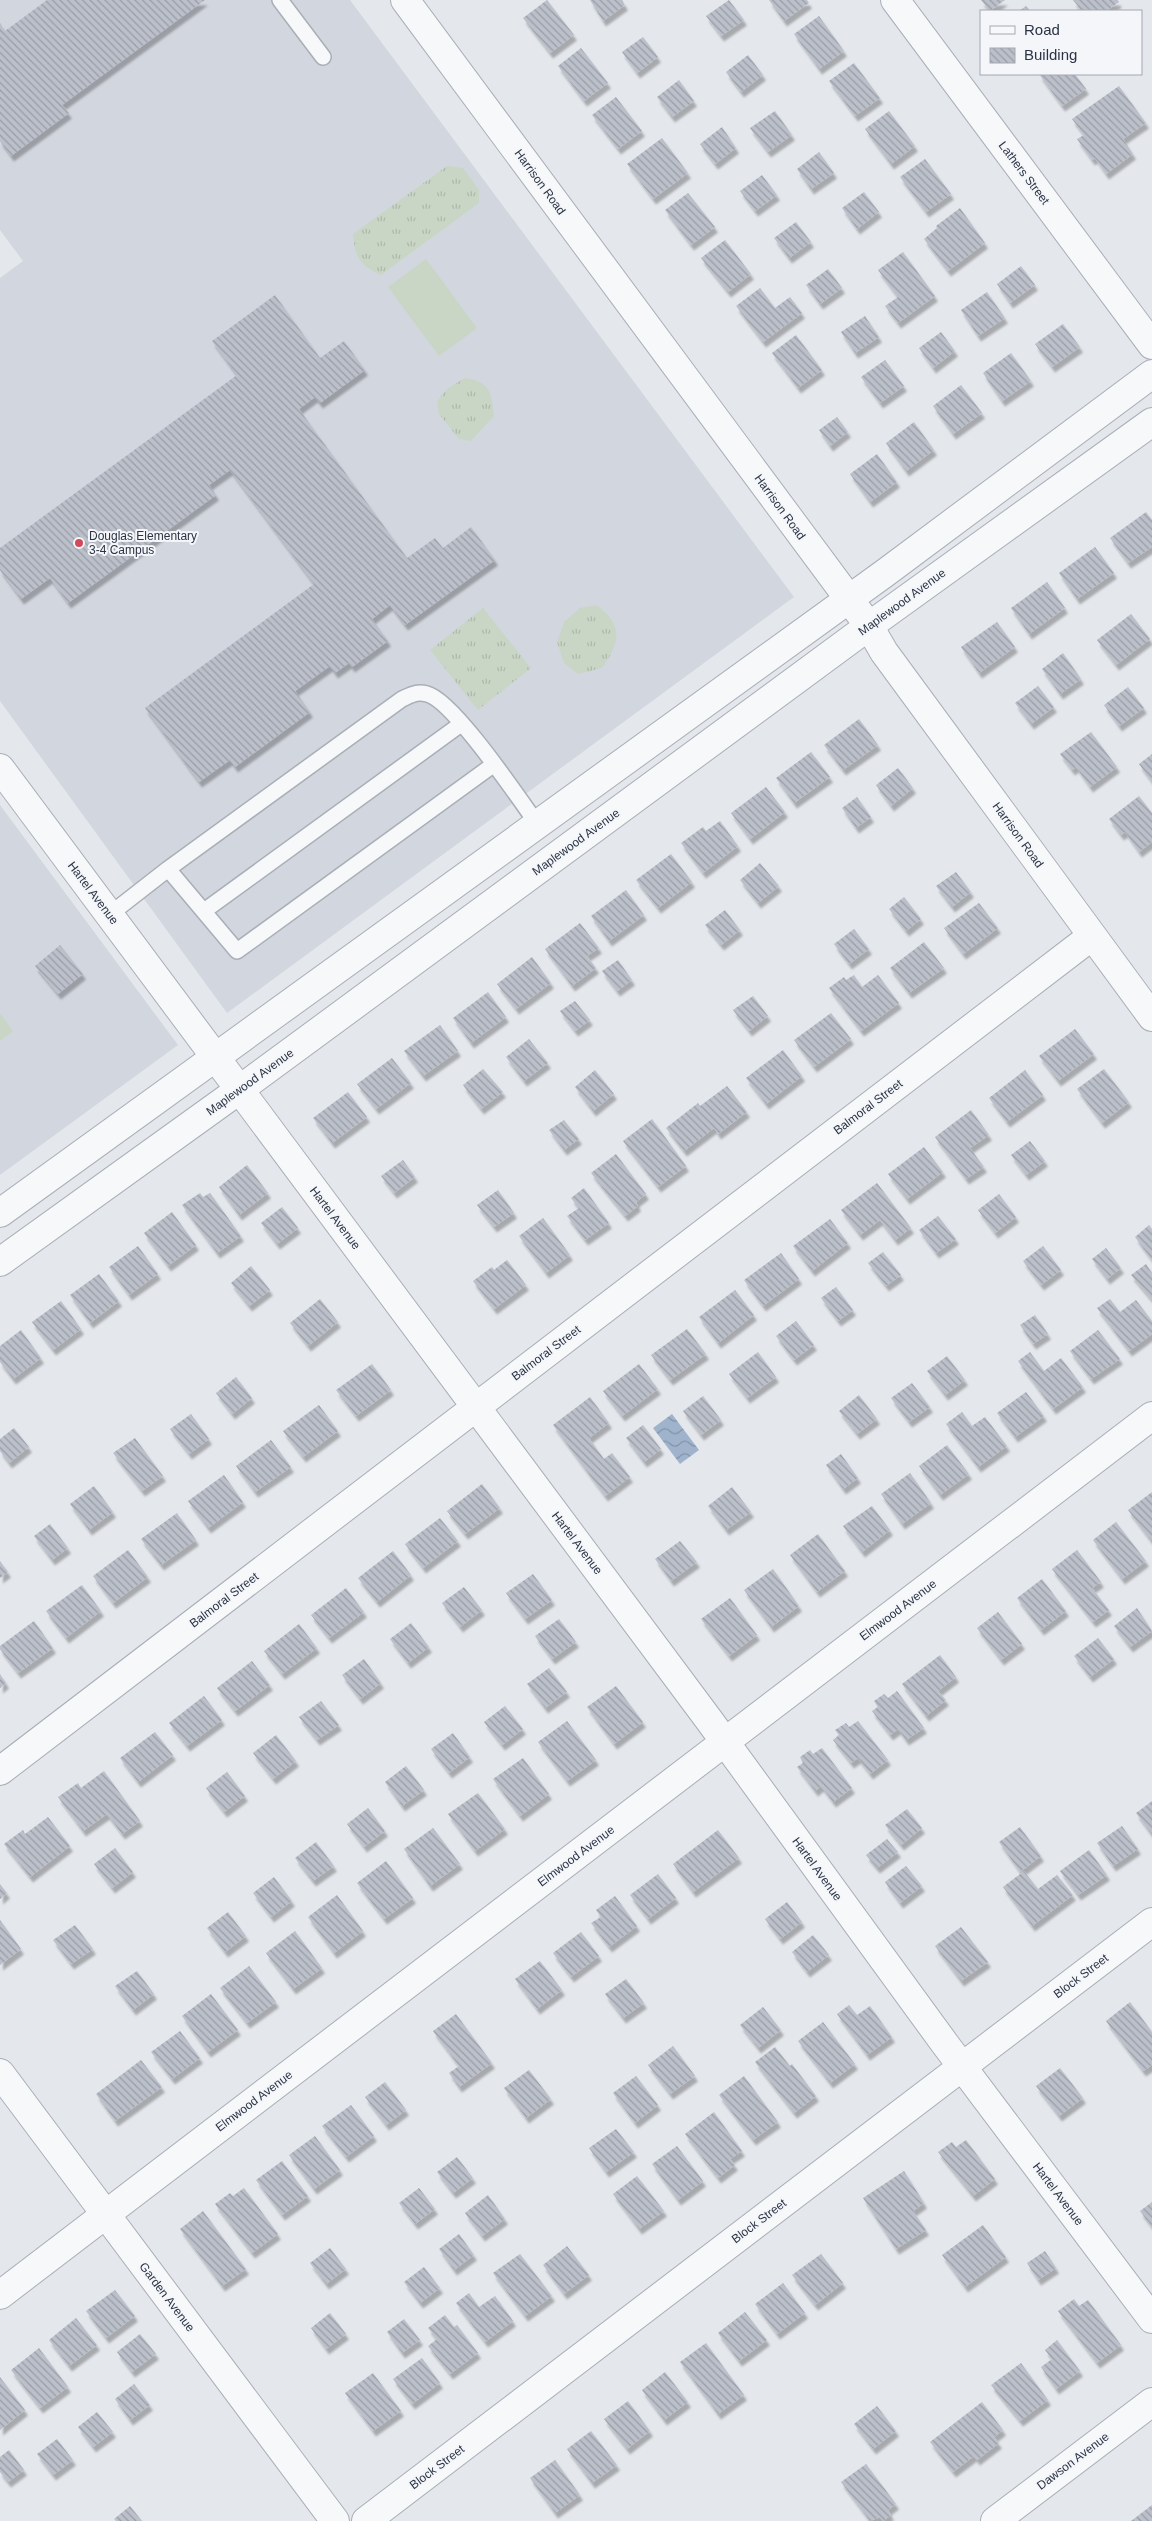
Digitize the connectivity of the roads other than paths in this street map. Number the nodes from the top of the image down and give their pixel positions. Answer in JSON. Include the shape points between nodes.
{"nodes":[{"id":1,"x":405,"y":0,"type":"edge"},
{"id":2,"x":895,"y":0,"type":"edge"},
{"id":3,"x":287,"y":2,"type":"edge"},
{"id":4,"x":323,"y":57,"type":"dead end"},
{"id":5,"x":1152,"y":346,"type":"edge"},
{"id":6,"x":1152,"y":374,"type":"edge"},
{"id":7,"x":1152,"y":422,"type":"edge"},
{"id":8,"x":848,"y":599,"type":"junction"},
{"id":9,"x":869,"y":626,"type":"junction"},
{"id":10,"x":461,"y":724,"type":"junction"},
{"id":11,"x":493,"y":765,"type":"junction"},
{"id":12,"x":0,"y":768,"type":"edge"},
{"id":13,"x":538,"y":825,"type":"junction"},
{"id":14,"x":168,"y":869,"type":"junction"},
{"id":15,"x":204,"y":911,"type":"junction"},
{"id":16,"x":109,"y":915,"type":"junction"},
{"id":17,"x":1092,"y":936,"type":"junction"},
{"id":18,"x":1152,"y":1017,"type":"edge"},
{"id":19,"x":214,"y":1057,"type":"junction"},
{"id":20,"x":240,"y":1090,"type":"junction"},
{"id":21,"x":6,"y":1209,"type":"edge"},
{"id":22,"x":35,"y":1236,"type":"junction"},
{"id":23,"x":0,"y":1262,"type":"edge"},
{"id":24,"x":476,"y":1406,"type":"junction"},
{"id":25,"x":1152,"y":1416,"type":"edge"},
{"id":26,"x":725,"y":1743,"type":"junction"},
{"id":27,"x":0,"y":1771,"type":"edge"},
{"id":28,"x":1152,"y":1922,"type":"edge"},
{"id":29,"x":962,"y":2066,"type":"junction"},
{"id":30,"x":0,"y":2073,"type":"edge"},
{"id":31,"x":106,"y":2215,"type":"junction"},
{"id":32,"x":0,"y":2295,"type":"edge"},
{"id":33,"x":1152,"y":2319,"type":"edge"},
{"id":34,"x":1152,"y":2402,"type":"edge"},
{"id":35,"x":335,"y":2521,"type":"edge"},
{"id":36,"x":366,"y":2521,"type":"edge"},
{"id":37,"x":995,"y":2521,"type":"edge"}],
"edges":[{"from":1,"to":8,"type":"street","name":"Harrison Road"},
{"from":2,"to":5,"type":"street","name":"Lathers Street"},
{"from":3,"to":4,"type":"lane"},
{"from":6,"to":8,"type":"street"},
{"from":7,"to":9,"type":"street","name":"Maplewood Avenue"},
{"from":8,"to":9,"type":"street","name":"Harrison Road"},
{"from":8,"to":13,"type":"street"},
{"from":9,"to":17,"type":"street","name":"Harrison Road","via":[[884,652]]},
{"from":9,"to":20,"type":"street","name":"Maplewood Avenue"},
{"from":10,"to":11,"type":"lane"},
{"from":10,"to":14,"type":"lane","via":[[439,700],[428,694],[414,693]]},
{"from":10,"to":15,"type":"lane"},
{"from":11,"to":13,"type":"lane"},
{"from":11,"to":15,"type":"lane","via":[[237,951]]},
{"from":12,"to":16,"type":"street","name":"Hartel Avenue"},
{"from":13,"to":19,"type":"street"},
{"from":14,"to":15,"type":"lane"},
{"from":14,"to":16,"type":"lane"},
{"from":16,"to":19,"type":"street","name":"Hartel Avenue"},
{"from":17,"to":18,"type":"street","name":"Harrison Road"},
{"from":17,"to":24,"type":"street","name":"Balmoral Street"},
{"from":19,"to":20,"type":"street","name":"Hartel Avenue"},
{"from":19,"to":21,"type":"street"},
{"from":20,"to":22,"type":"street","name":"Maplewood Avenue"},
{"from":20,"to":24,"type":"street","name":"Hartel Avenue"},
{"from":21,"to":22,"type":"street"},
{"from":22,"to":23,"type":"street","name":"Maplewood Avenue"},
{"from":24,"to":26,"type":"street","name":"Hartel Avenue"},
{"from":24,"to":27,"type":"street","name":"Balmoral Street"},
{"from":25,"to":26,"type":"street","name":"Elmwood Avenue"},
{"from":26,"to":29,"type":"street","name":"Hartel Avenue"},
{"from":26,"to":31,"type":"street","name":"Elmwood Avenue"},
{"from":28,"to":29,"type":"street","name":"Block Street"},
{"from":29,"to":33,"type":"street","name":"Hartel Avenue"},
{"from":29,"to":36,"type":"street","name":"Block Street"},
{"from":30,"to":31,"type":"street","name":"Garden Avenue"},
{"from":31,"to":32,"type":"street","name":"Elmwood Avenue"},
{"from":31,"to":35,"type":"street","name":"Garden Avenue"},
{"from":34,"to":37,"type":"street","name":"Dawson Avenue"}]}
